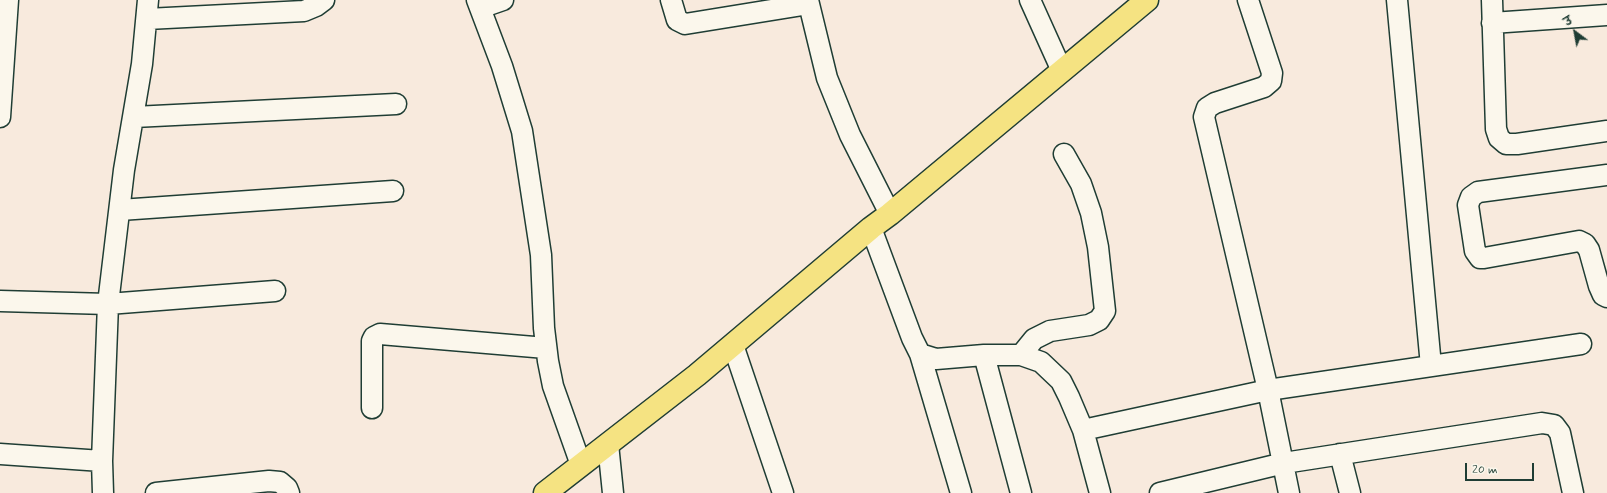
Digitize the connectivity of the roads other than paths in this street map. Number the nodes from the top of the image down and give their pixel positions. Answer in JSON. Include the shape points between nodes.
{"nodes":[{"id":1,"x":8,"y":0,"type":"edge"},
{"id":2,"x":148,"y":0,"type":"edge"},
{"id":3,"x":324,"y":0,"type":"edge"},
{"id":4,"x":503,"y":0,"type":"edge"},
{"id":5,"x":671,"y":0,"type":"edge"},
{"id":6,"x":1030,"y":0,"type":"edge"},
{"id":7,"x":1147,"y":0,"type":"edge"},
{"id":8,"x":1248,"y":0,"type":"edge"},
{"id":9,"x":1397,"y":0,"type":"edge"},
{"id":10,"x":1492,"y":0,"type":"edge"},
{"id":11,"x":808,"y":2,"type":"edge"},
{"id":12,"x":478,"y":4,"type":"edge"},
{"id":13,"x":1607,"y":15,"type":"edge"},
{"id":14,"x":147,"y":20,"type":"junction"},
{"id":15,"x":1492,"y":23,"type":"junction"},
{"id":16,"x":2,"y":63,"type":"edge"},
{"id":17,"x":1062,"y":71,"type":"junction"},
{"id":18,"x":396,"y":104,"type":"dead end"},
{"id":19,"x":0,"y":117,"type":"edge"},
{"id":20,"x":134,"y":117,"type":"junction"},
{"id":21,"x":1607,"y":131,"type":"edge"},
{"id":22,"x":1064,"y":154,"type":"dead end"},
{"id":23,"x":1607,"y":175,"type":"edge"},
{"id":24,"x":393,"y":191,"type":"dead end"},
{"id":25,"x":120,"y":210,"type":"junction"},
{"id":26,"x":890,"y":214,"type":"junction"},
{"id":27,"x":871,"y":228,"type":"junction"},
{"id":28,"x":274,"y":291,"type":"dead end"},
{"id":29,"x":1607,"y":297,"type":"edge"},
{"id":30,"x":0,"y":301,"type":"edge"},
{"id":31,"x":108,"y":304,"type":"junction"},
{"id":32,"x":1581,"y":344,"type":"dead end"},
{"id":33,"x":733,"y":345,"type":"junction"},
{"id":34,"x":546,"y":348,"type":"junction"},
{"id":35,"x":920,"y":354,"type":"junction"},
{"id":36,"x":984,"y":354,"type":"junction"},
{"id":37,"x":1021,"y":355,"type":"junction"},
{"id":38,"x":1431,"y":366,"type":"junction"},
{"id":39,"x":1268,"y":390,"type":"junction"},
{"id":40,"x":372,"y":408,"type":"dead end"},
{"id":41,"x":1083,"y":430,"type":"junction"},
{"id":42,"x":608,"y":444,"type":"junction"},
{"id":43,"x":0,"y":454,"type":"edge"},
{"id":44,"x":1340,"y":454,"type":"junction"},
{"id":45,"x":102,"y":462,"type":"junction"},
{"id":46,"x":1284,"y":463,"type":"junction"},
{"id":47,"x":581,"y":465,"type":"junction"},
{"id":48,"x":103,"y":493,"type":"edge"},
{"id":49,"x":156,"y":493,"type":"edge"},
{"id":50,"x":289,"y":493,"type":"edge"},
{"id":51,"x":545,"y":493,"type":"edge"},
{"id":52,"x":613,"y":493,"type":"edge"},
{"id":53,"x":783,"y":493,"type":"edge"},
{"id":54,"x":961,"y":493,"type":"edge"},
{"id":55,"x":1021,"y":493,"type":"edge"},
{"id":56,"x":1100,"y":493,"type":"edge"},
{"id":57,"x":1160,"y":493,"type":"edge"},
{"id":58,"x":1289,"y":493,"type":"edge"},
{"id":59,"x":1350,"y":493,"type":"edge"},
{"id":60,"x":1573,"y":493,"type":"edge"}],
"edges":[{"from":1,"to":16,"type":"street"},
{"from":2,"to":14,"type":"street"},
{"from":3,"to":14,"type":"street","via":[[304,11]]},
{"from":4,"to":12,"type":"street"},
{"from":5,"to":11,"type":"street","via":[[677,20],[686,24]]},
{"from":6,"to":17,"type":"street"},
{"from":7,"to":17,"type":"main road"},
{"from":8,"to":39,"type":"street","via":[[1272,73],[1271,81],[1264,86],[1215,103],[1207,108],[1204,117]]},
{"from":9,"to":38,"type":"street"},
{"from":10,"to":15,"type":"street"},
{"from":11,"to":26,"type":"street","via":[[827,78],[850,135]]},
{"from":12,"to":34,"type":"street","via":[[502,66],[522,131],[541,255]]},
{"from":13,"to":15,"type":"street"},
{"from":14,"to":20,"type":"street"},
{"from":15,"to":21,"type":"street","via":[[1496,130],[1499,138],[1506,144],[1517,144]]},
{"from":16,"to":19,"type":"street"},
{"from":17,"to":26,"type":"main road"},
{"from":18,"to":20,"type":"street"},
{"from":20,"to":25,"type":"street"},
{"from":22,"to":37,"type":"street","via":[[1081,184],[1091,213],[1098,246],[1105,311],[1100,320],[1089,325],[1050,331],[1034,339]]},
{"from":23,"to":29,"type":"street","via":[[1478,192],[1471,197],[1468,205],[1475,251],[1480,258],[1579,241],[1589,250],[1599,286],[1603,295]]},
{"from":24,"to":25,"type":"street"},
{"from":25,"to":31,"type":"street"},
{"from":26,"to":27,"type":"main road"},
{"from":27,"to":33,"type":"main road"},
{"from":27,"to":35,"type":"street"},
{"from":28,"to":31,"type":"street"},
{"from":30,"to":31,"type":"street"},
{"from":31,"to":45,"type":"street"},
{"from":32,"to":38,"type":"street"},
{"from":33,"to":42,"type":"main road"},
{"from":33,"to":53,"type":"street"},
{"from":34,"to":40,"type":"street","via":[[380,334],[372,341]]},
{"from":34,"to":47,"type":"street","via":[[553,386]]},
{"from":35,"to":36,"type":"street","via":[[936,359]]},
{"from":35,"to":54,"type":"street"},
{"from":36,"to":37,"type":"street"},
{"from":36,"to":55,"type":"street"},
{"from":37,"to":41,"type":"street","via":[[1042,362],[1061,381]]},
{"from":38,"to":39,"type":"street"},
{"from":39,"to":41,"type":"street"},
{"from":39,"to":46,"type":"street"},
{"from":41,"to":56,"type":"street"},
{"from":42,"to":47,"type":"main road"},
{"from":42,"to":52,"type":"street"},
{"from":43,"to":45,"type":"street"},
{"from":44,"to":46,"type":"street"},
{"from":44,"to":59,"type":"street"},
{"from":44,"to":60,"type":"street","via":[[1542,423],[1554,425],[1560,433]]},
{"from":45,"to":48,"type":"street"},
{"from":46,"to":57,"type":"street"},
{"from":46,"to":58,"type":"street"},
{"from":47,"to":51,"type":"main road"},
{"from":49,"to":50,"type":"street","via":[[269,480],[280,482]]}]}
